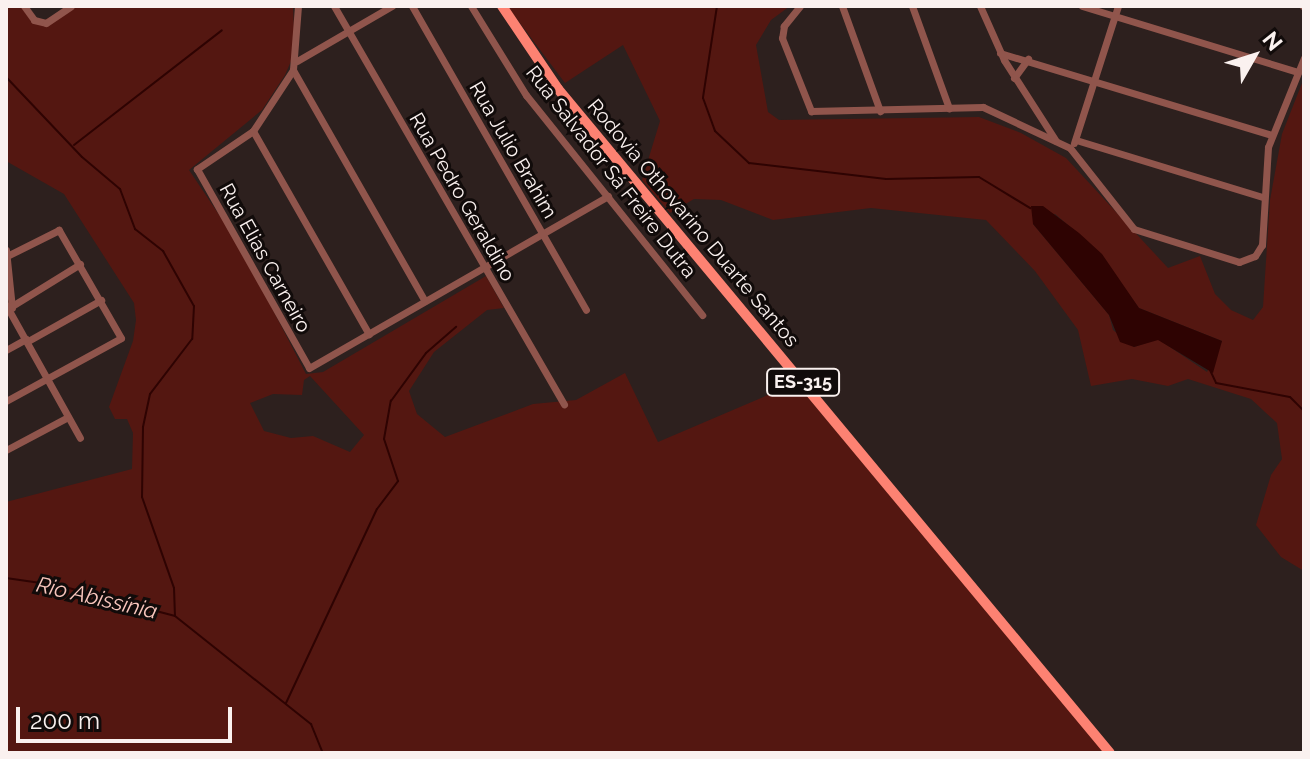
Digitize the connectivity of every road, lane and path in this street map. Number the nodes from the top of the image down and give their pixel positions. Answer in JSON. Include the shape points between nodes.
{"nodes":[{"id":1,"x":24,"y":6,"type":"edge"},
{"id":2,"x":71,"y":6,"type":"edge"},
{"id":3,"x":298,"y":6,"type":"edge"},
{"id":4,"x":334,"y":6,"type":"edge"},
{"id":5,"x":392,"y":6,"type":"edge"},
{"id":6,"x":412,"y":6,"type":"edge"},
{"id":7,"x":471,"y":6,"type":"edge"},
{"id":8,"x":502,"y":6,"type":"edge"},
{"id":9,"x":800,"y":6,"type":"edge"},
{"id":10,"x":842,"y":6,"type":"edge"},
{"id":11,"x":912,"y":6,"type":"edge"},
{"id":12,"x":980,"y":6,"type":"edge"},
{"id":13,"x":1082,"y":6,"type":"edge"},
{"id":14,"x":1118,"y":6,"type":"edge"},
{"id":15,"x":1114,"y":16,"type":"junction"},
{"id":16,"x":348,"y":31,"type":"junction"},
{"id":17,"x":1000,"y":53,"type":"junction"},
{"id":18,"x":1304,"y":58,"type":"edge"},
{"id":19,"x":1028,"y":59,"type":"junction"},
{"id":20,"x":297,"y":61,"type":"junction"},
{"id":21,"x":293,"y":70,"type":"junction"},
{"id":22,"x":1298,"y":72,"type":"junction"},
{"id":23,"x":1014,"y":78,"type":"junction"},
{"id":24,"x":1095,"y":79,"type":"junction"},
{"id":25,"x":949,"y":108,"type":"junction"},
{"id":26,"x":880,"y":111,"type":"junction"},
{"id":27,"x":1036,"y":112,"type":"junction"},
{"id":28,"x":1025,"y":127,"type":"junction"},
{"id":29,"x":253,"y":131,"type":"junction"},
{"id":30,"x":1272,"y":135,"type":"junction"},
{"id":31,"x":1076,"y":140,"type":"junction"},
{"id":32,"x":1056,"y":141,"type":"junction"},
{"id":33,"x":1070,"y":148,"type":"junction"},
{"id":34,"x":608,"y":196,"type":"junction"},
{"id":35,"x":1263,"y":197,"type":"junction"},
{"id":36,"x":542,"y":233,"type":"junction"},
{"id":37,"x":6,"y":250,"type":"edge"},
{"id":38,"x":7,"y":256,"type":"edge"},
{"id":39,"x":80,"y":264,"type":"junction"},
{"id":40,"x":484,"y":267,"type":"junction"},
{"id":41,"x":101,"y":300,"type":"junction"},
{"id":42,"x":425,"y":301,"type":"junction"},
{"id":43,"x":10,"y":307,"type":"edge"},
{"id":44,"x":586,"y":310,"type":"dead end"},
{"id":45,"x":702,"y":315,"type":"dead end"},
{"id":46,"x":369,"y":334,"type":"junction"},
{"id":47,"x":27,"y":340,"type":"junction"},
{"id":48,"x":6,"y":350,"type":"edge"},
{"id":49,"x":48,"y":379,"type":"junction"},
{"id":50,"x":6,"y":401,"type":"edge"},
{"id":51,"x":564,"y":404,"type":"dead end"},
{"id":52,"x":68,"y":417,"type":"junction"},
{"id":53,"x":80,"y":438,"type":"dead end"},
{"id":54,"x":6,"y":450,"type":"edge"},
{"id":55,"x":1110,"y":753,"type":"edge"}],
"edges":[{"from":1,"to":2,"type":"street","via":[[34,20],[46,23]]},
{"from":3,"to":20,"type":"street"},
{"from":4,"to":16,"type":"street","name":"Rua Pedro Geraldino"},
{"from":5,"to":16,"type":"street"},
{"from":6,"to":36,"type":"street","name":"Rua Julio Brahim"},
{"from":7,"to":34,"type":"street","name":"Rua Salvador Sá Freire Dutra","via":[[526,95]]},
{"from":8,"to":55,"type":"main road","name":"Rodovia Othovarino Duarte Santos","number":"ES-315","via":[[558,89]]},
{"from":9,"to":26,"type":"street","via":[[784,26],[782,38],[808,108],[818,113]]},
{"from":10,"to":26,"type":"street"},
{"from":11,"to":25,"type":"street"},
{"from":12,"to":17,"type":"street"},
{"from":13,"to":15,"type":"street"},
{"from":14,"to":15,"type":"street"},
{"from":15,"to":22,"type":"street"},
{"from":15,"to":24,"type":"street"},
{"from":16,"to":20,"type":"street"},
{"from":16,"to":40,"type":"street","name":"Rua Pedro Geraldino"},
{"from":17,"to":19,"type":"street"},
{"from":17,"to":23,"type":"street"},
{"from":18,"to":22,"type":"street"},
{"from":19,"to":23,"type":"street"},
{"from":19,"to":24,"type":"street"},
{"from":20,"to":21,"type":"street","name":"Rua Elias Carneiro"},
{"from":21,"to":29,"type":"street","name":"Rua Elias Carneiro"},
{"from":21,"to":42,"type":"street"},
{"from":22,"to":30,"type":"street"},
{"from":23,"to":27,"type":"street"},
{"from":24,"to":30,"type":"street"},
{"from":24,"to":31,"type":"street"},
{"from":25,"to":26,"type":"street"},
{"from":25,"to":28,"type":"street","via":[[983,107]]},
{"from":27,"to":28,"type":"street"},
{"from":27,"to":32,"type":"street"},
{"from":28,"to":32,"type":"street"},
{"from":29,"to":46,"type":"street"},
{"from":29,"to":46,"type":"street","name":"Rua Elias Carneiro","via":[[197,169],[309,368]]},
{"from":30,"to":35,"type":"street"},
{"from":31,"to":33,"type":"street"},
{"from":31,"to":35,"type":"street"},
{"from":32,"to":33,"type":"street"},
{"from":33,"to":35,"type":"street","via":[[1134,229],[1239,262],[1255,256],[1262,245]]},
{"from":34,"to":36,"type":"street"},
{"from":34,"to":45,"type":"street","name":"Rua Salvador Sá Freire Dutra"},
{"from":36,"to":40,"type":"street"},
{"from":36,"to":44,"type":"street","name":"Rua Julio Brahim"},
{"from":37,"to":38,"type":"street"},
{"from":38,"to":39,"type":"street","via":[[59,230]]},
{"from":38,"to":43,"type":"street"},
{"from":39,"to":41,"type":"street"},
{"from":39,"to":43,"type":"street"},
{"from":40,"to":42,"type":"street"},
{"from":40,"to":51,"type":"street","name":"Rua Pedro Geraldino"},
{"from":41,"to":47,"type":"street"},
{"from":41,"to":49,"type":"street","via":[[121,338]]},
{"from":42,"to":46,"type":"street"},
{"from":43,"to":47,"type":"street"},
{"from":47,"to":48,"type":"street"},
{"from":47,"to":49,"type":"street"},
{"from":49,"to":50,"type":"street"},
{"from":49,"to":52,"type":"street"},
{"from":52,"to":53,"type":"street"},
{"from":52,"to":54,"type":"street"}]}
